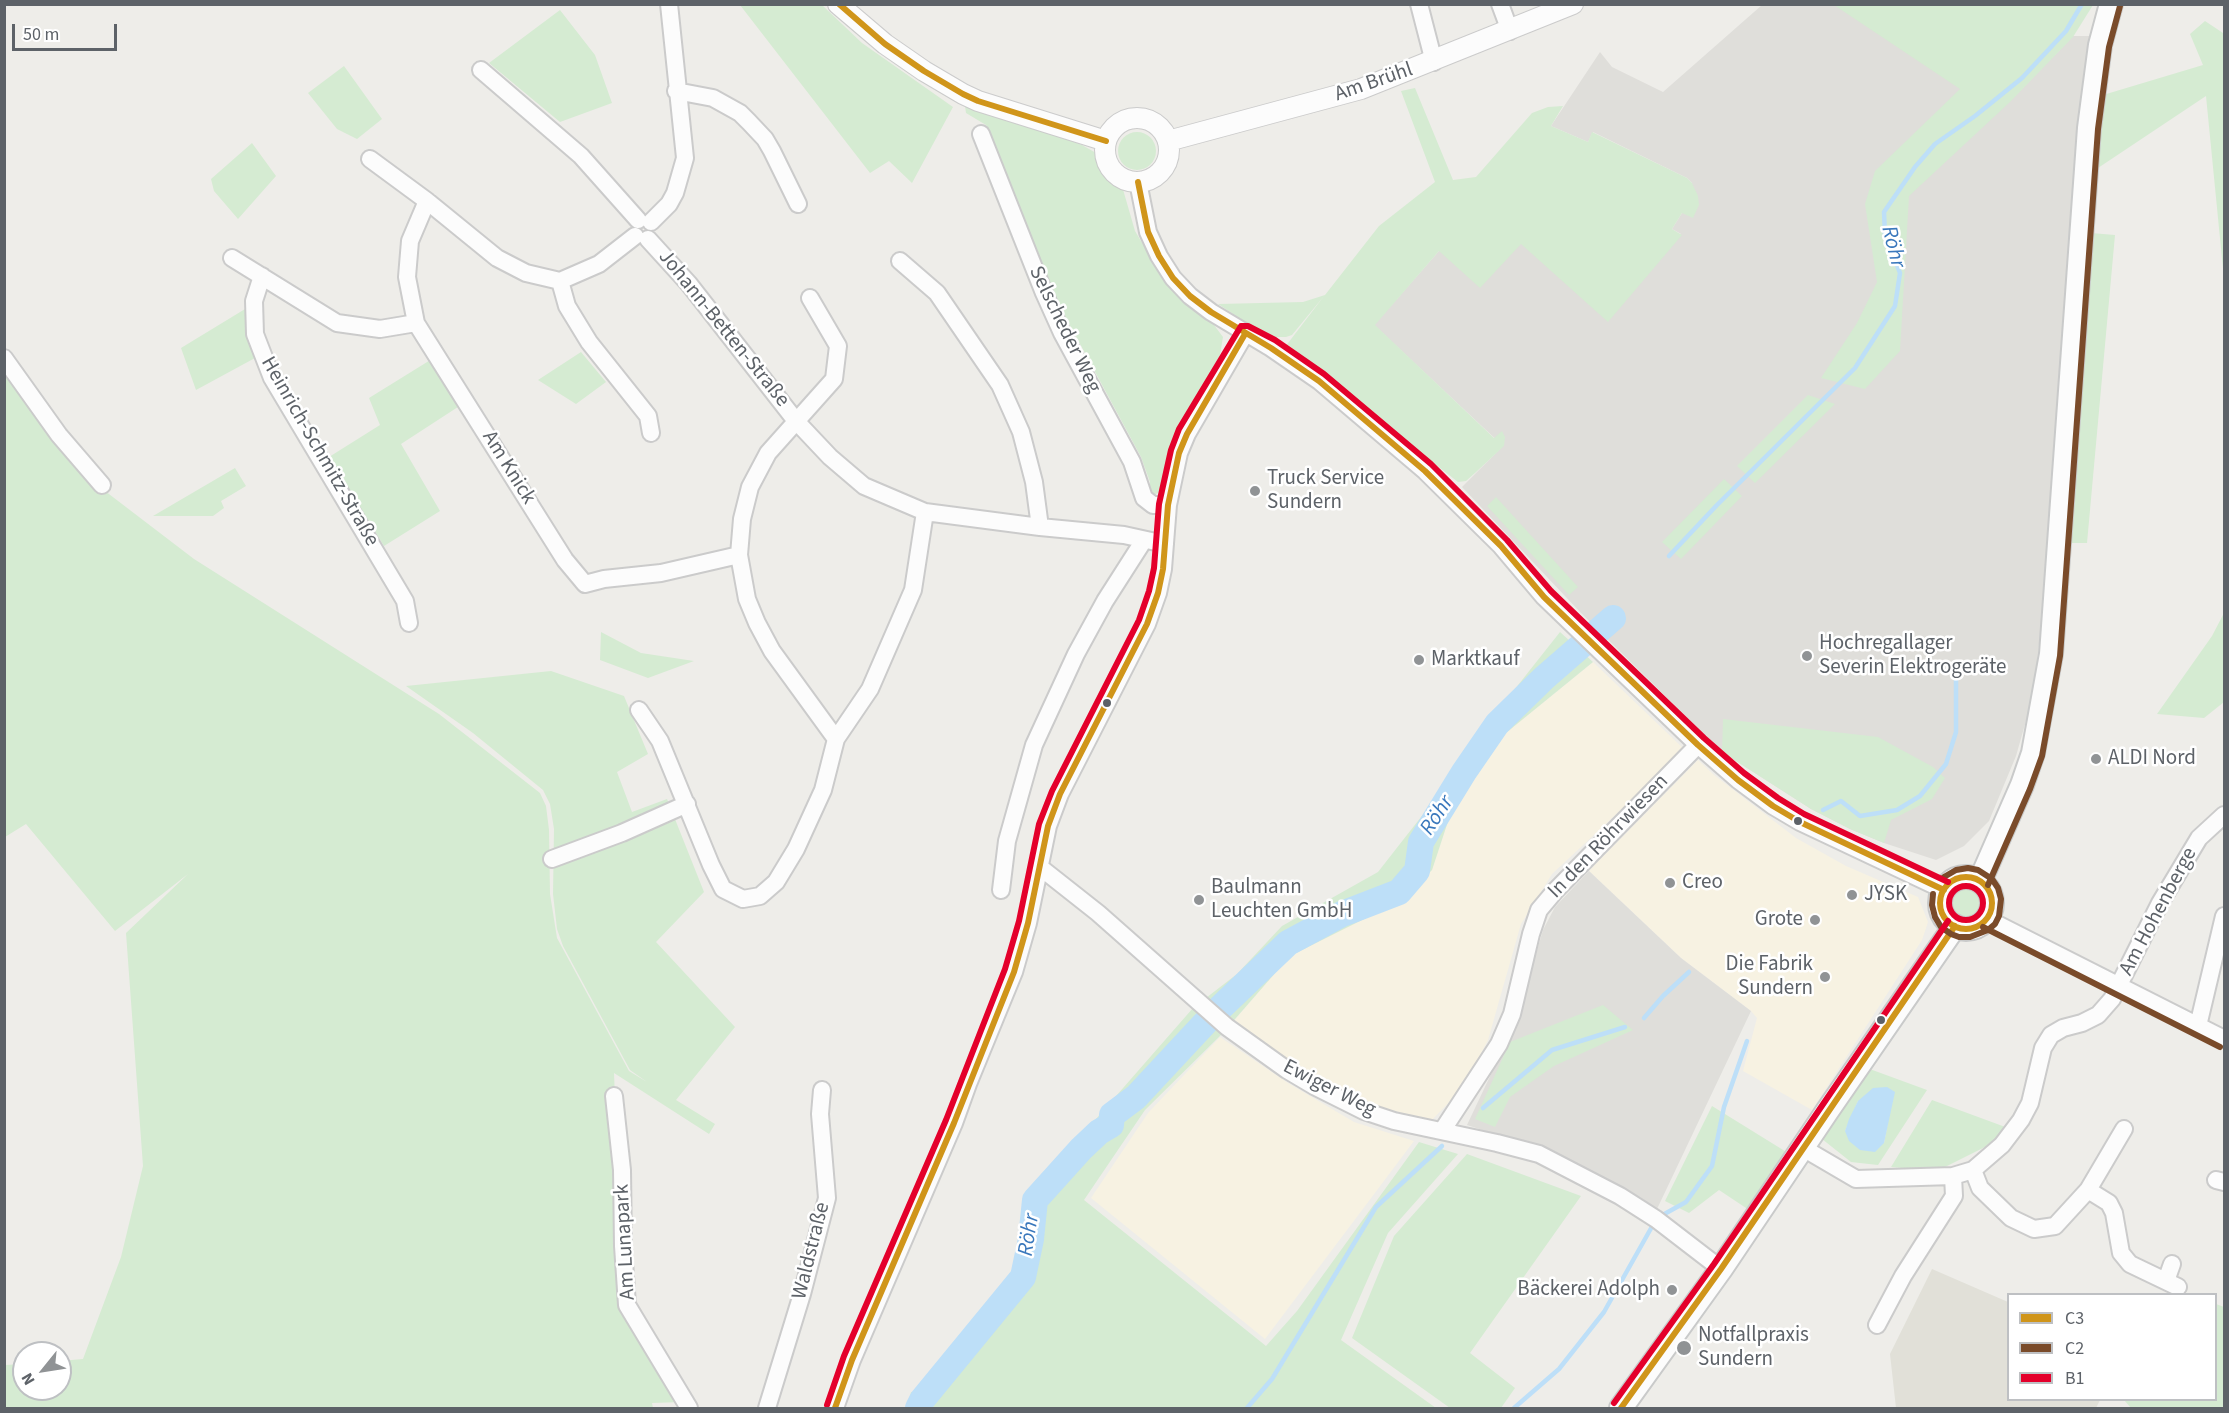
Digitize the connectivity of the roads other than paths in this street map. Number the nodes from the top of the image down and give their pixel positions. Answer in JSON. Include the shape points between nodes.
{"nodes":[{"id":1,"x":669,"y":4,"type":"edge"},
{"id":2,"x":838,"y":4,"type":"edge"},
{"id":3,"x":1419,"y":4,"type":"edge"},
{"id":4,"x":1500,"y":4,"type":"edge"},
{"id":5,"x":1573,"y":4,"type":"edge"},
{"id":6,"x":2111,"y":4,"type":"edge"},
{"id":7,"x":1510,"y":31,"type":"junction"},
{"id":8,"x":1434,"y":62,"type":"junction"},
{"id":9,"x":481,"y":70,"type":"dead end"},
{"id":10,"x":676,"y":91,"type":"junction"},
{"id":11,"x":981,"y":134,"type":"dead end"},
{"id":12,"x":1106,"y":141,"type":"junction"},
{"id":13,"x":1168,"y":141,"type":"junction"},
{"id":14,"x":370,"y":159,"type":"dead end"},
{"id":15,"x":1138,"y":182,"type":"junction"},
{"id":16,"x":427,"y":201,"type":"junction"},
{"id":17,"x":798,"y":204,"type":"dead end"},
{"id":18,"x":643,"y":229,"type":"junction"},
{"id":19,"x":232,"y":258,"type":"dead end"},
{"id":20,"x":900,"y":261,"type":"dead end"},
{"id":21,"x":262,"y":276,"type":"junction"},
{"id":22,"x":560,"y":280,"type":"junction"},
{"id":23,"x":810,"y":298,"type":"dead end"},
{"id":24,"x":416,"y":323,"type":"junction"},
{"id":25,"x":1245,"y":334,"type":"junction"},
{"id":26,"x":4,"y":358,"type":"edge"},
{"id":27,"x":796,"y":421,"type":"junction"},
{"id":28,"x":651,"y":433,"type":"dead end"},
{"id":29,"x":102,"y":485,"type":"dead end"},
{"id":30,"x":1168,"y":505,"type":"junction"},
{"id":31,"x":925,"y":512,"type":"junction"},
{"id":32,"x":1040,"y":527,"type":"junction"},
{"id":33,"x":1144,"y":540,"type":"junction"},
{"id":34,"x":1166,"y":544,"type":"junction"},
{"id":35,"x":739,"y":555,"type":"junction"},
{"id":36,"x":409,"y":623,"type":"dead end"},
{"id":37,"x":639,"y":710,"type":"dead end"},
{"id":38,"x":836,"y":739,"type":"junction"},
{"id":39,"x":1698,"y":746,"type":"junction"},
{"id":40,"x":687,"y":804,"type":"junction"},
{"id":41,"x":2224,"y":815,"type":"edge"},
{"id":42,"x":552,"y":859,"type":"dead end"},
{"id":43,"x":1041,"y":868,"type":"junction"},
{"id":44,"x":1980,"y":881,"type":"junction"},
{"id":45,"x":1001,"y":890,"type":"dead end"},
{"id":46,"x":1944,"y":890,"type":"junction"},
{"id":47,"x":2224,"y":916,"type":"edge"},
{"id":48,"x":1987,"y":919,"type":"junction"},
{"id":49,"x":1955,"y":926,"type":"junction"},
{"id":50,"x":2120,"y":985,"type":"junction"},
{"id":51,"x":2198,"y":1026,"type":"junction"},
{"id":52,"x":2224,"y":1038,"type":"edge"},
{"id":53,"x":822,"y":1090,"type":"dead end"},
{"id":54,"x":614,"y":1096,"type":"dead end"},
{"id":55,"x":2124,"y":1130,"type":"dead end"},
{"id":56,"x":1442,"y":1131,"type":"junction"},
{"id":57,"x":1803,"y":1148,"type":"junction"},
{"id":58,"x":1973,"y":1170,"type":"junction"},
{"id":59,"x":1953,"y":1176,"type":"junction"},
{"id":60,"x":2088,"y":1190,"type":"junction"},
{"id":61,"x":2172,"y":1264,"type":"dead end"},
{"id":62,"x":1721,"y":1269,"type":"junction"},
{"id":63,"x":1877,"y":1325,"type":"dead end"},
{"id":64,"x":689,"y":1408,"type":"edge"},
{"id":65,"x":767,"y":1408,"type":"edge"},
{"id":66,"x":835,"y":1408,"type":"edge"},
{"id":67,"x":1621,"y":1408,"type":"edge"}],
"edges":[{"from":1,"to":10,"type":"street"},
{"from":2,"to":12,"type":"street","via":[[885,44],[963,94]]},
{"from":3,"to":8,"type":"street"},
{"from":4,"to":7,"type":"street"},
{"from":5,"to":7,"type":"street","name":"Am Brühl"},
{"from":6,"to":44,"type":"main road","via":[[2100,45],[2089,128],[2051,654],[2033,753]]},
{"from":7,"to":8,"type":"street","name":"Am Brühl"},
{"from":8,"to":13,"type":"street","name":"Am Brühl","via":[[1361,89]]},
{"from":9,"to":18,"type":"street","name":"Johann-Betten-Straße","via":[[581,156]]},
{"from":10,"to":17,"type":"street","via":[[713,98],[740,113],[769,145]]},
{"from":10,"to":18,"type":"street","via":[[685,147],[682,172],[669,204]]},
{"from":11,"to":30,"type":"street","name":"Selscheder Weg","via":[[1044,293],[1132,462],[1144,498],[1153,505]]},
{"from":12,"to":13,"type":"street","via":[[1118,124],[1143,118],[1158,125]]},
{"from":12,"to":15,"type":"street","via":[[1107,162],[1113,171],[1126,180]]},
{"from":13,"to":15,"type":"street","via":[[1169,154],[1160,172]]},
{"from":14,"to":16,"type":"street"},
{"from":15,"to":25,"type":"street","via":[[1148,232],[1173,278],[1204,307]]},
{"from":16,"to":22,"type":"street","via":[[497,258],[526,273]]},
{"from":16,"to":24,"type":"street","name":"Am Knick","via":[[409,250],[407,278]]},
{"from":18,"to":22,"type":"street","via":[[599,264]]},
{"from":18,"to":27,"type":"street","name":"Johann-Betten-Straße"},
{"from":19,"to":21,"type":"street"},
{"from":20,"to":32,"type":"street","via":[[937,292],[1000,385],[1021,432]]},
{"from":21,"to":24,"type":"street","via":[[337,323],[380,329]]},
{"from":21,"to":36,"type":"street","name":"Heinrich-Schmitz-Straße","via":[[254,302],[255,334],[272,378],[405,601]]},
{"from":22,"to":28,"type":"street","via":[[567,306],[589,342],[648,416]]},
{"from":23,"to":27,"type":"street","via":[[837,346],[834,379]]},
{"from":24,"to":35,"type":"street","name":"Am Knick","via":[[565,560],[585,584],[661,573]]},
{"from":25,"to":30,"type":"street","via":[[1187,434]]},
{"from":25,"to":39,"type":"street","via":[[1319,381],[1425,471],[1501,546],[1544,597]]},
{"from":26,"to":29,"type":"street","via":[[59,435]]},
{"from":27,"to":31,"type":"street","via":[[864,486]]},
{"from":27,"to":35,"type":"street","via":[[768,453],[750,487]]},
{"from":30,"to":34,"type":"street"},
{"from":31,"to":32,"type":"street"},
{"from":31,"to":38,"type":"street","via":[[913,590],[870,689]]},
{"from":32,"to":33,"type":"street"},
{"from":33,"to":34,"type":"street"},
{"from":33,"to":45,"type":"street","via":[[1105,601],[1034,745],[1007,842]]},
{"from":34,"to":43,"type":"street","via":[[1158,593],[1147,624],[1060,794],[1048,826]]},
{"from":35,"to":38,"type":"street","via":[[747,598],[757,623],[772,651]]},
{"from":37,"to":40,"type":"street","via":[[660,741]]},
{"from":38,"to":40,"type":"street","via":[[823,790],[796,849],[776,882],[760,896],[743,899],[723,889]]},
{"from":39,"to":46,"type":"street","via":[[1738,780],[1800,822]]},
{"from":39,"to":56,"type":"street","name":"In den Röhrwiesen","via":[[1539,910],[1512,1014],[1499,1044]]},
{"from":40,"to":42,"type":"street"},
{"from":41,"to":50,"type":"street","name":"Am Hohenberge","via":[[2199,838],[2160,903]]},
{"from":43,"to":56,"type":"street","name":"Ewiger Weg","via":[[1227,1027],[1287,1070],[1364,1111]]},
{"from":43,"to":66,"type":"street","via":[[1014,972]]},
{"from":44,"to":46,"type":"main road","via":[[1959,878]]},
{"from":44,"to":48,"type":"main road","via":[[1992,900]]},
{"from":46,"to":49,"type":"main road","via":[[1943,913]]},
{"from":47,"to":51,"type":"street"},
{"from":48,"to":49,"type":"main road","via":[[1976,927]]},
{"from":48,"to":50,"type":"street"},
{"from":49,"to":57,"type":"main road"},
{"from":50,"to":51,"type":"street"},
{"from":50,"to":58,"type":"street","name":"Am Hohenberge","via":[[2098,1015],[2051,1035],[2043,1048],[2030,1103],[2021,1120],[2002,1145]]},
{"from":51,"to":52,"type":"street"},
{"from":53,"to":65,"type":"street","name":"Waldstraße","via":[[819,1114],[827,1198]]},
{"from":54,"to":64,"type":"street","name":"Am Lunapark","via":[[622,1170],[627,1305]]},
{"from":55,"to":60,"type":"street"},
{"from":56,"to":62,"type":"street","name":"Ewiger Weg","via":[[1539,1154],[1578,1173],[1656,1219]]},
{"from":57,"to":59,"type":"street","via":[[1856,1179]]},
{"from":57,"to":62,"type":"main road"},
{"from":58,"to":59,"type":"street"},
{"from":58,"to":60,"type":"street","via":[[1980,1188],[2011,1218],[2034,1229],[2055,1226]]},
{"from":59,"to":63,"type":"street","via":[[1954,1196]]},
{"from":60,"to":61,"type":"street","via":[[2109,1203],[2115,1214],[2121,1253],[2130,1264],[2172,1284]]},
{"from":62,"to":67,"type":"main road"}]}
